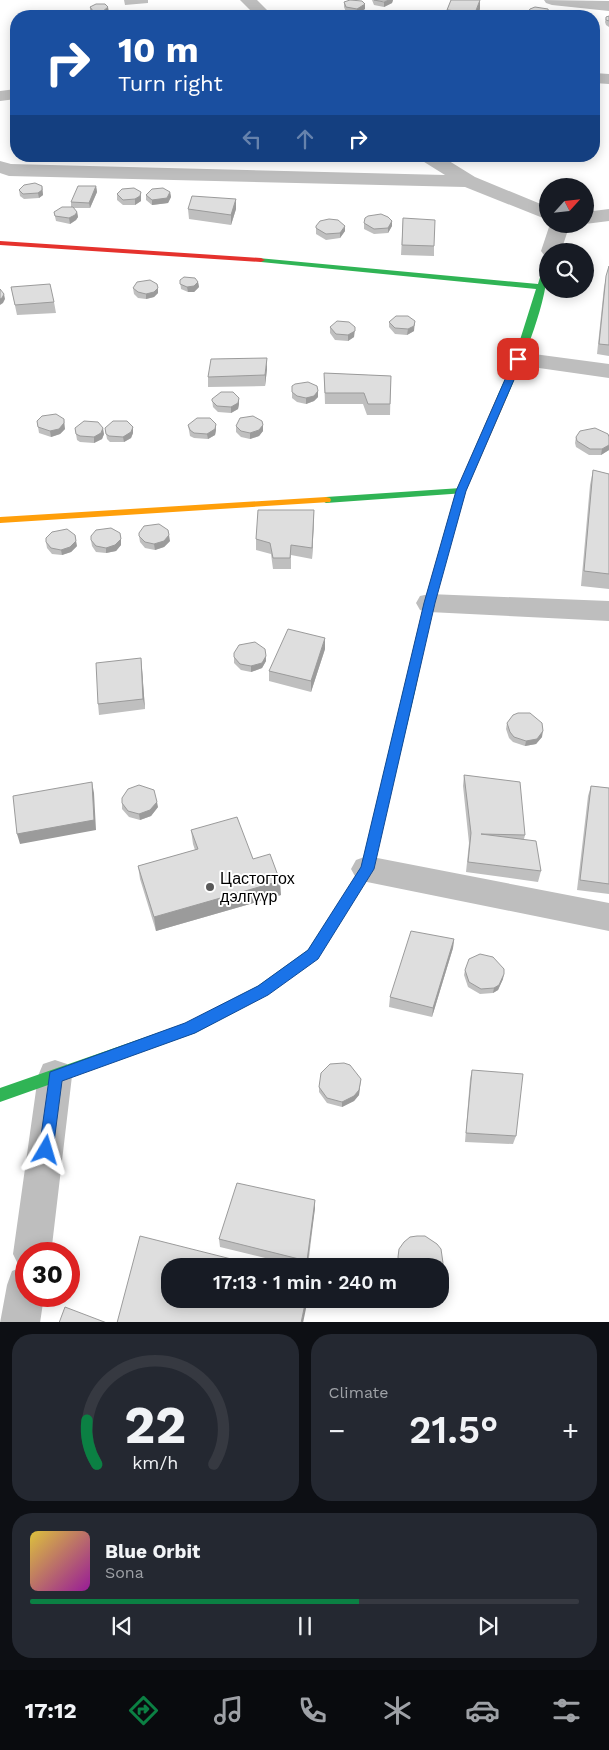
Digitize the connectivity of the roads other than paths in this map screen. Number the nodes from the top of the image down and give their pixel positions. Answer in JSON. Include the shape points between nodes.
{"nodes":[{"id":1,"x":248,"y":0,"type":"edge"},
{"id":2,"x":552,"y":0,"type":"edge"},
{"id":3,"x":609,"y":6,"type":"edge"},
{"id":4,"x":259,"y":10,"type":"edge"},
{"id":5,"x":438,"y":162,"type":"edge"},
{"id":6,"x":0,"y":167,"type":"edge"},
{"id":7,"x":468,"y":181,"type":"junction"},
{"id":8,"x":539,"y":210,"type":"edge"},
{"id":9,"x":609,"y":215,"type":"edge"},
{"id":10,"x":594,"y":217,"type":"edge"},
{"id":11,"x":0,"y":243,"type":"edge"},
{"id":12,"x":539,"y":288,"type":"edge"},
{"id":13,"x":539,"y":291,"type":"edge"},
{"id":14,"x":518,"y":359,"type":"junction"},
{"id":15,"x":609,"y":371,"type":"edge"},
{"id":16,"x":461,"y":491,"type":"junction"},
{"id":17,"x":0,"y":520,"type":"edge"},
{"id":18,"x":429,"y":603,"type":"junction"},
{"id":19,"x":609,"y":611,"type":"edge"},
{"id":20,"x":367,"y":869,"type":"junction"},
{"id":21,"x":609,"y":916,"type":"edge"},
{"id":22,"x":55,"y":1076,"type":"junction"},
{"id":23,"x":0,"y":1095,"type":"edge"},
{"id":24,"x":34,"y":1242,"type":"edge"},
{"id":25,"x":22,"y":1307,"type":"edge"},
{"id":26,"x":20,"y":1322,"type":"edge"}],
"edges":[{"from":1,"to":4,"type":"street"},
{"from":2,"to":3,"type":"street"},
{"from":5,"to":7,"type":"street"},
{"from":6,"to":7,"type":"street","via":[[9,170]]},
{"from":7,"to":8,"type":"street"},
{"from":9,"to":10,"type":"street"},
{"from":11,"to":12,"type":"street","via":[[219,256]]},
{"from":13,"to":14,"type":"street"},
{"from":14,"to":15,"type":"street"},
{"from":14,"to":16,"type":"street"},
{"from":16,"to":17,"type":"street"},
{"from":16,"to":18,"type":"street"},
{"from":18,"to":19,"type":"street"},
{"from":18,"to":20,"type":"street"},
{"from":20,"to":21,"type":"street"},
{"from":20,"to":22,"type":"street","via":[[313,954],[263,990],[190,1028]]},
{"from":22,"to":23,"type":"street"},
{"from":22,"to":24,"type":"street"},
{"from":25,"to":26,"type":"street"}]}
